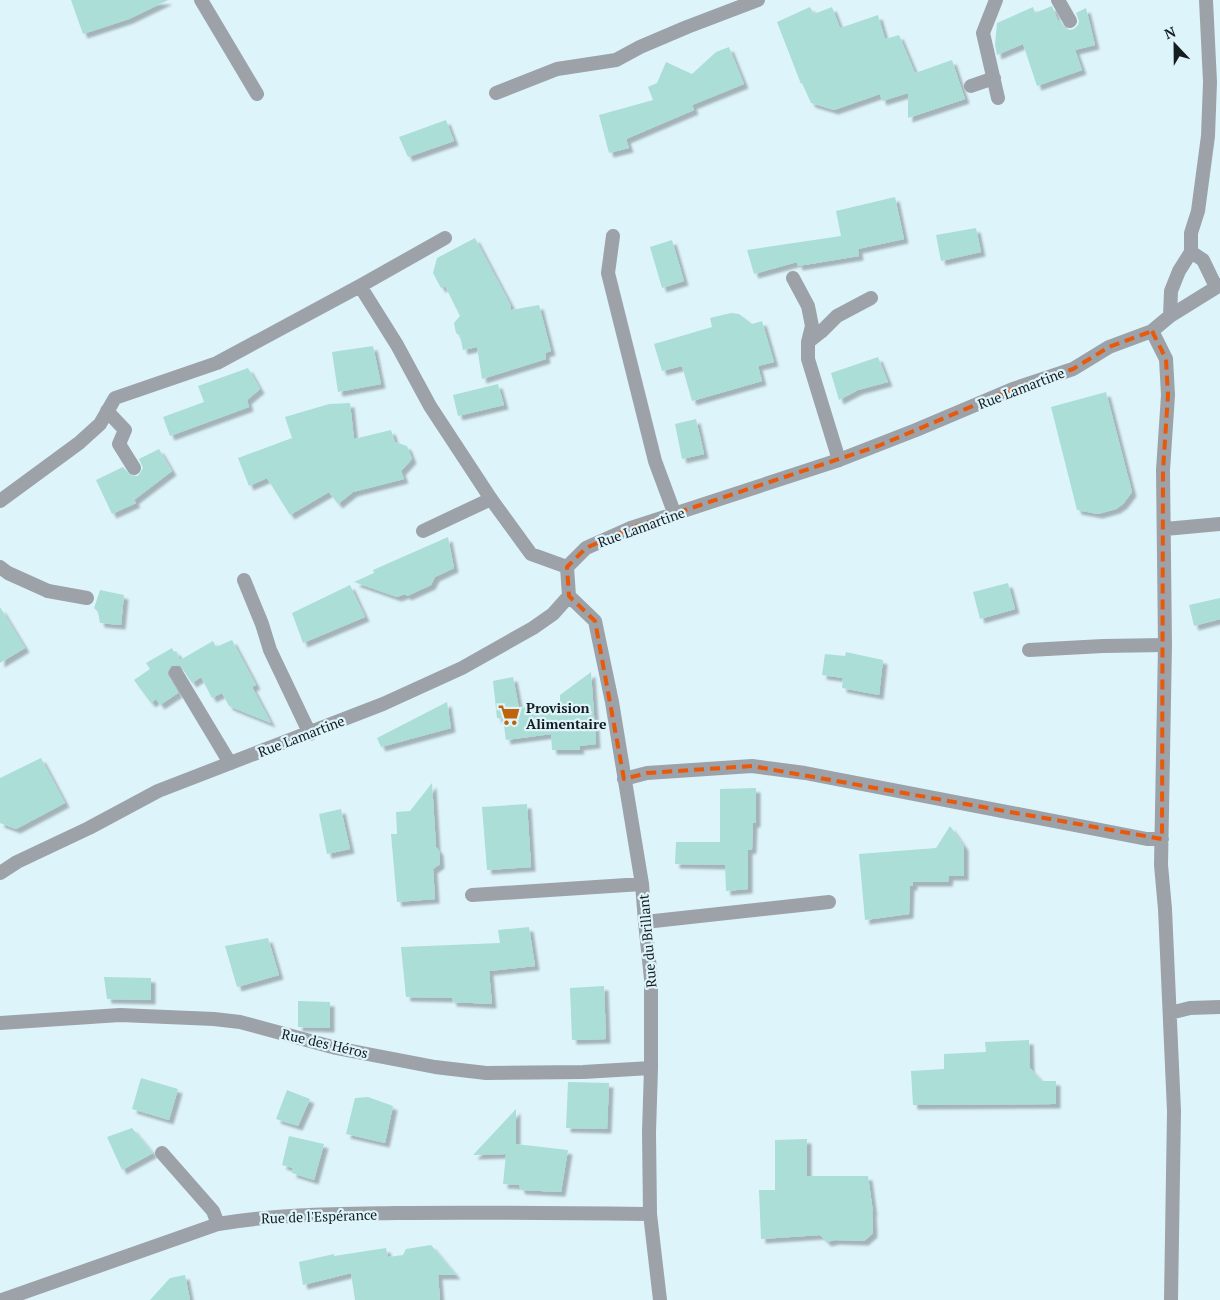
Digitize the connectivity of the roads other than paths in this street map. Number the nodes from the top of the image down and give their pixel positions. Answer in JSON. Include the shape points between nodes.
{"nodes":[{"id":1,"x":201,"y":0,"type":"edge"},
{"id":2,"x":758,"y":0,"type":"edge"},
{"id":3,"x":996,"y":0,"type":"edge"},
{"id":4,"x":1058,"y":0,"type":"edge"},
{"id":5,"x":1206,"y":0,"type":"edge"},
{"id":6,"x":1070,"y":22,"type":"dead end"},
{"id":7,"x":994,"y":78,"type":"junction"},
{"id":8,"x":971,"y":86,"type":"dead end"},
{"id":9,"x":496,"y":93,"type":"dead end"},
{"id":10,"x":257,"y":94,"type":"dead end"},
{"id":11,"x":998,"y":98,"type":"dead end"},
{"id":12,"x":613,"y":236,"type":"dead end"},
{"id":13,"x":445,"y":238,"type":"dead end"},
{"id":14,"x":1191,"y":252,"type":"junction"},
{"id":15,"x":793,"y":278,"type":"dead end"},
{"id":16,"x":360,"y":286,"type":"junction"},
{"id":17,"x":1218,"y":286,"type":"edge"},
{"id":18,"x":870,"y":298,"type":"dead end"},
{"id":19,"x":1170,"y":316,"type":"junction"},
{"id":20,"x":1152,"y":331,"type":"junction"},
{"id":21,"x":808,"y":342,"type":"junction"},
{"id":22,"x":107,"y":411,"type":"junction"},
{"id":23,"x":839,"y":460,"type":"junction"},
{"id":24,"x":134,"y":468,"type":"dead end"},
{"id":25,"x":491,"y":499,"type":"junction"},
{"id":26,"x":0,"y":501,"type":"edge"},
{"id":27,"x":674,"y":515,"type":"junction"},
{"id":28,"x":1220,"y":524,"type":"edge"},
{"id":29,"x":1165,"y":529,"type":"junction"},
{"id":30,"x":423,"y":531,"type":"dead end"},
{"id":31,"x":0,"y":567,"type":"edge"},
{"id":32,"x":567,"y":567,"type":"junction"},
{"id":33,"x":244,"y":580,"type":"dead end"},
{"id":34,"x":569,"y":596,"type":"junction"},
{"id":35,"x":87,"y":598,"type":"dead end"},
{"id":36,"x":1165,"y":645,"type":"junction"},
{"id":37,"x":1029,"y":650,"type":"dead end"},
{"id":38,"x":176,"y":673,"type":"dead end"},
{"id":39,"x":310,"y":734,"type":"junction"},
{"id":40,"x":230,"y":763,"type":"junction"},
{"id":41,"x":624,"y":779,"type":"junction"},
{"id":42,"x":1162,"y":839,"type":"junction"},
{"id":43,"x":0,"y":873,"type":"edge"},
{"id":44,"x":642,"y":884,"type":"junction"},
{"id":45,"x":472,"y":896,"type":"dead end"},
{"id":46,"x":829,"y":902,"type":"dead end"},
{"id":47,"x":645,"y":922,"type":"junction"},
{"id":48,"x":1220,"y":1007,"type":"edge"},
{"id":49,"x":1170,"y":1013,"type":"junction"},
{"id":50,"x":0,"y":1023,"type":"edge"},
{"id":51,"x":651,"y":1068,"type":"junction"},
{"id":52,"x":162,"y":1153,"type":"dead end"},
{"id":53,"x":650,"y":1214,"type":"junction"},
{"id":54,"x":218,"y":1224,"type":"junction"},
{"id":55,"x":2,"y":1300,"type":"edge"},
{"id":56,"x":660,"y":1300,"type":"edge"},
{"id":57,"x":1171,"y":1300,"type":"edge"}],
"edges":[{"from":1,"to":10,"type":"street"},
{"from":2,"to":9,"type":"street","via":[[640,47],[616,60],[558,69]]},
{"from":3,"to":7,"type":"street","via":[[982,33]]},
{"from":4,"to":6,"type":"street"},
{"from":5,"to":14,"type":"street","via":[[1210,82],[1208,136],[1198,211],[1191,233]]},
{"from":7,"to":8,"type":"street"},
{"from":7,"to":11,"type":"street"},
{"from":12,"to":27,"type":"street","via":[[608,273],[612,292],[655,461]]},
{"from":13,"to":16,"type":"street"},
{"from":14,"to":17,"type":"street","via":[[1203,260]]},
{"from":14,"to":19,"type":"street","via":[[1171,291]]},
{"from":15,"to":21,"type":"street","via":[[808,306],[812,326]]},
{"from":16,"to":22,"type":"street","via":[[217,364],[114,398]]},
{"from":16,"to":25,"type":"street","via":[[398,345],[430,406]]},
{"from":17,"to":19,"type":"street","name":"Rue Lamartine"},
{"from":18,"to":21,"type":"street","via":[[837,316]]},
{"from":19,"to":20,"type":"street","name":"Rue Lamartine"},
{"from":20,"to":23,"type":"street","name":"Rue Lamartine","via":[[1109,347],[1073,369],[1013,389]]},
{"from":20,"to":29,"type":"street","via":[[1166,359]]},
{"from":21,"to":23,"type":"street","via":[[808,359]]},
{"from":22,"to":24,"type":"street","via":[[125,430],[119,444]]},
{"from":22,"to":26,"type":"street","via":[[100,424],[79,443]]},
{"from":23,"to":27,"type":"street","name":"Rue Lamartine"},
{"from":25,"to":30,"type":"street"},
{"from":25,"to":32,"type":"street","via":[[531,554]]},
{"from":27,"to":32,"type":"street","name":"Rue Lamartine","via":[[631,528],[586,548]]},
{"from":28,"to":29,"type":"street"},
{"from":29,"to":36,"type":"street"},
{"from":31,"to":35,"type":"street","via":[[48,590]]},
{"from":32,"to":34,"type":"street"},
{"from":33,"to":39,"type":"street","via":[[270,650]]},
{"from":34,"to":39,"type":"street","name":"Rue Lamartine","via":[[553,614],[533,628],[462,668]]},
{"from":34,"to":41,"type":"street","name":"Rue du Brillant","via":[[595,621]]},
{"from":36,"to":37,"type":"street"},
{"from":36,"to":42,"type":"street"},
{"from":38,"to":40,"type":"street"},
{"from":39,"to":40,"type":"street","name":"Rue Lamartine"},
{"from":40,"to":43,"type":"street","name":"Rue Lamartine","via":[[158,791]]},
{"from":41,"to":42,"type":"street","via":[[647,773],[752,766]]},
{"from":41,"to":44,"type":"street","name":"Rue du Brillant"},
{"from":42,"to":49,"type":"street"},
{"from":44,"to":45,"type":"street"},
{"from":44,"to":47,"type":"street","name":"Rue du Brillant"},
{"from":46,"to":47,"type":"street"},
{"from":47,"to":51,"type":"street","name":"Rue du Brillant","via":[[651,978]]},
{"from":48,"to":49,"type":"street","via":[[1190,1008]]},
{"from":49,"to":57,"type":"street","via":[[1174,1111]]},
{"from":50,"to":51,"type":"street","name":"Rue des Héros","via":[[120,1015],[214,1019],[240,1022],[336,1048],[486,1073]]},
{"from":51,"to":53,"type":"street","name":"Rue du Brillant","via":[[648,1132]]},
{"from":52,"to":54,"type":"street","via":[[213,1211]]},
{"from":53,"to":54,"type":"street","name":"Rue de l'Espérance","via":[[309,1215]]},
{"from":53,"to":56,"type":"street","name":"Rue du Brillant"},
{"from":54,"to":55,"type":"street","name":"Rue de l'Espérance"}]}
